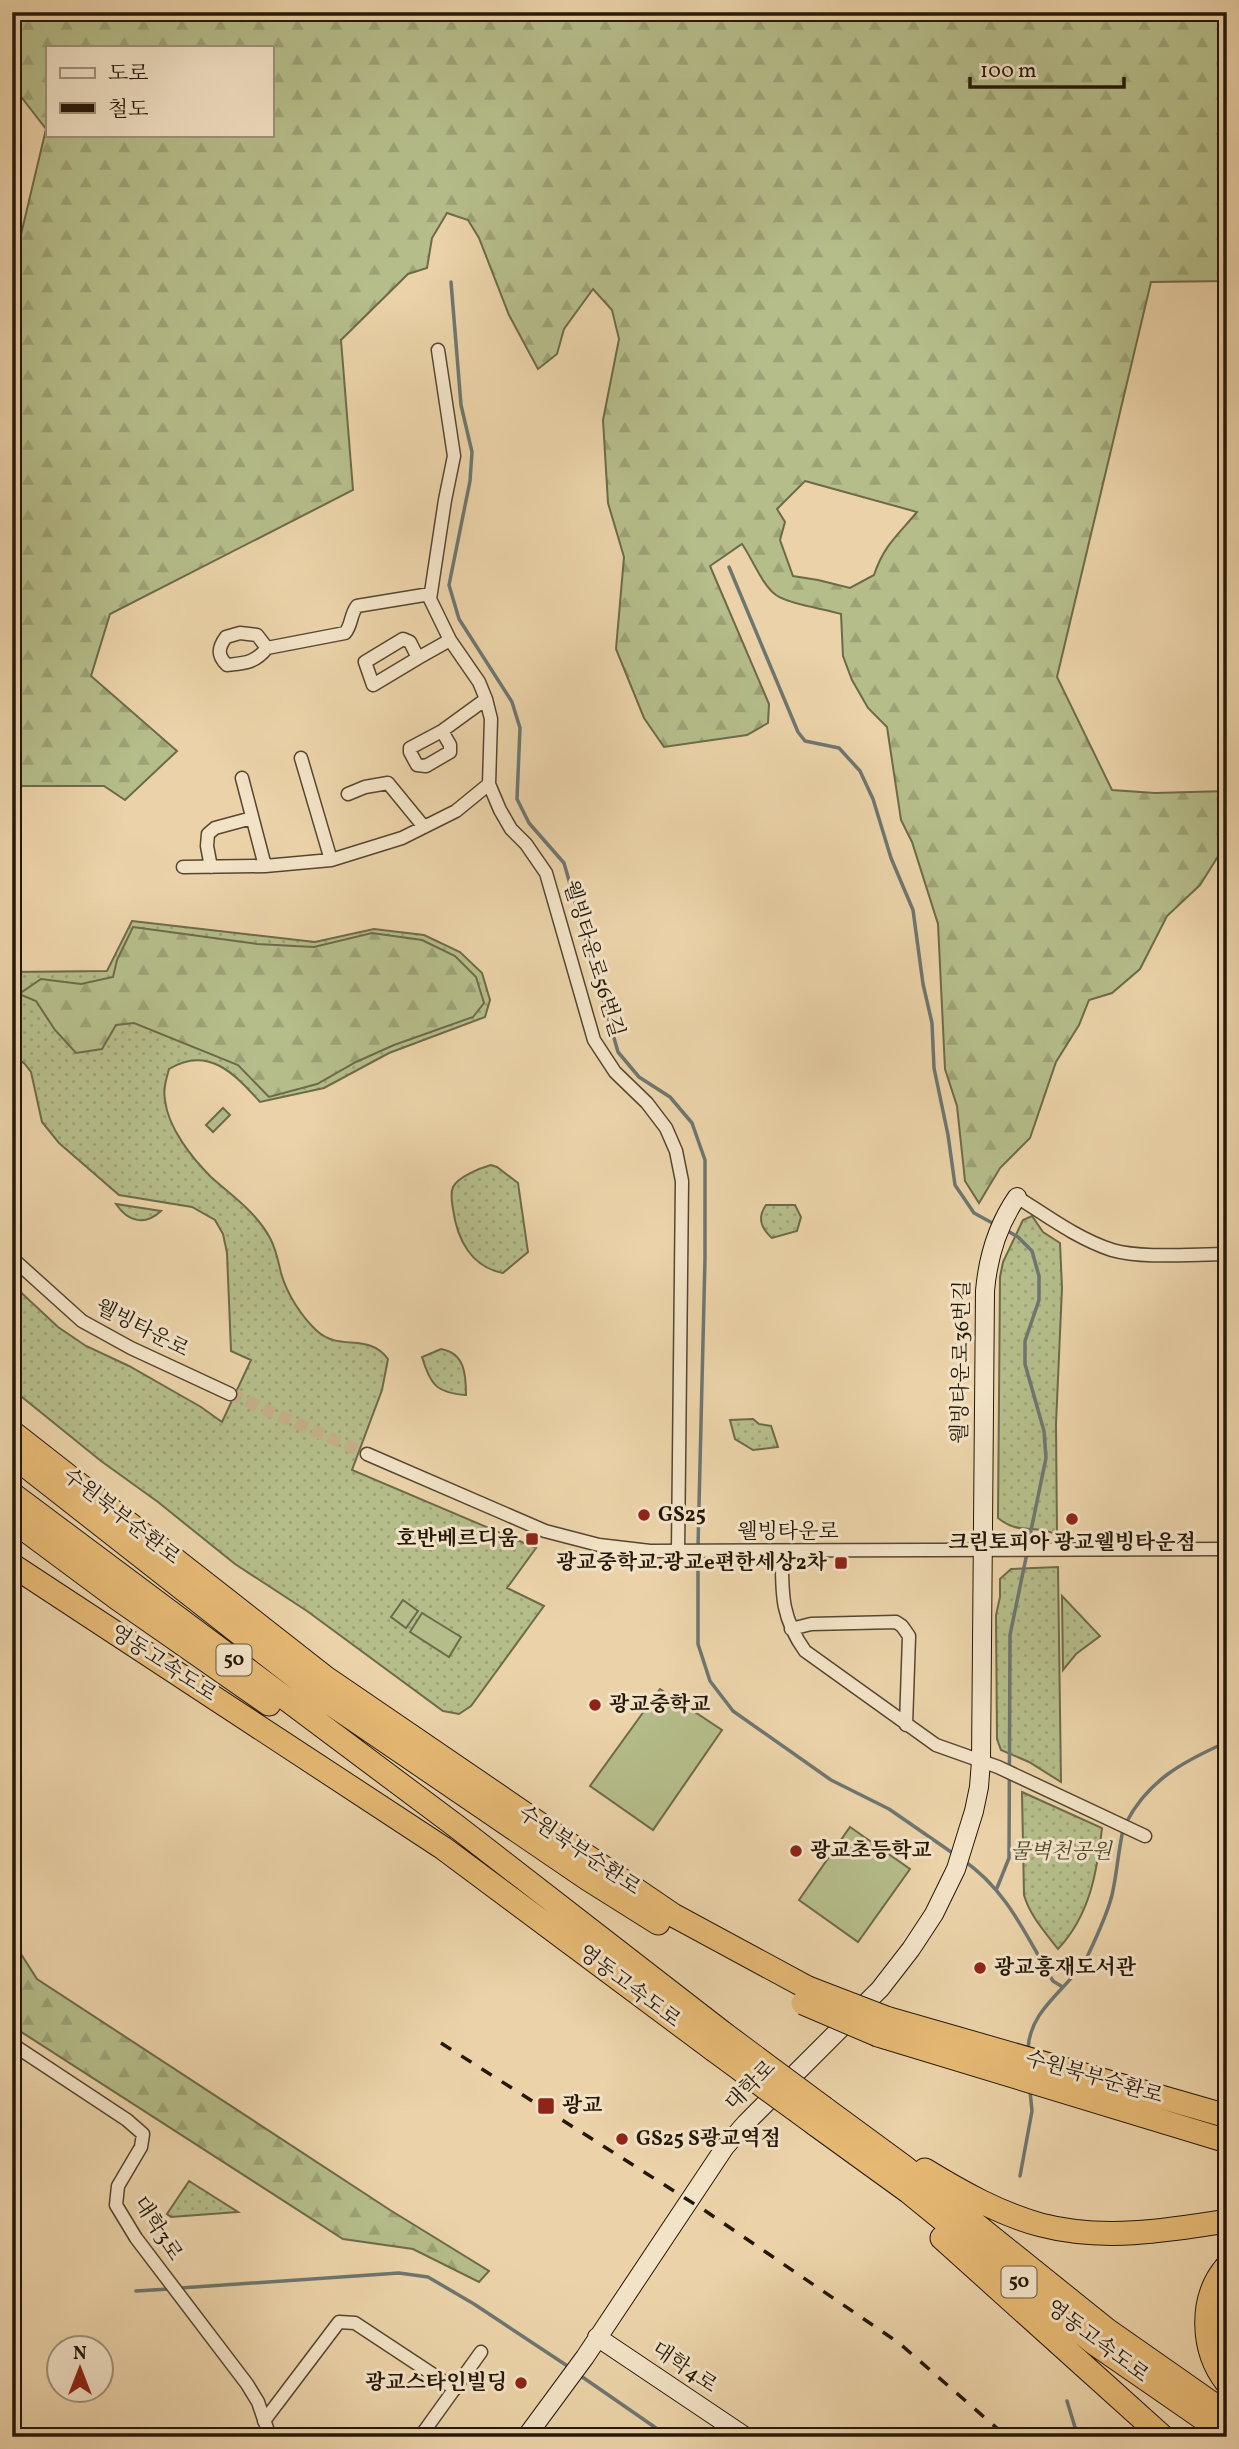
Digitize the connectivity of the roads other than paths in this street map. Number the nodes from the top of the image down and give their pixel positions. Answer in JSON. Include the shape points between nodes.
{"nodes":[{"id":1,"x":438,"y":350,"type":"dead end"},
{"id":2,"x":430,"y":594,"type":"junction"},
{"id":3,"x":450,"y":640,"type":"junction"},
{"id":4,"x":267,"y":648,"type":"dead end"},
{"id":5,"x":418,"y":657,"type":"dead end"},
{"id":6,"x":486,"y":699,"type":"junction"},
{"id":7,"x":442,"y":731,"type":"dead end"},
{"id":8,"x":301,"y":758,"type":"dead end"},
{"id":9,"x":242,"y":778,"type":"dead end"},
{"id":10,"x":489,"y":784,"type":"junction"},
{"id":11,"x":348,"y":794,"type":"dead end"},
{"id":12,"x":252,"y":818,"type":"junction"},
{"id":13,"x":424,"y":827,"type":"junction"},
{"id":14,"x":331,"y":860,"type":"junction"},
{"id":15,"x":265,"y":866,"type":"junction"},
{"id":16,"x":183,"y":867,"type":"dead end"},
{"id":17,"x":211,"y":867,"type":"junction"},
{"id":18,"x":1017,"y":1197,"type":"joint"},
{"id":19,"x":1227,"y":1254,"type":"edge"},
{"id":20,"x":12,"y":1258,"type":"edge"},
{"id":21,"x":230,"y":1394,"type":"tunnel mouth"},
{"id":22,"x":12,"y":1432,"type":"edge"},
{"id":23,"x":367,"y":1454,"type":"tunnel mouth"},
{"id":24,"x":12,"y":1455,"type":"edge"},
{"id":25,"x":12,"y":1494,"type":"edge"},
{"id":26,"x":12,"y":1520,"type":"edge"},
{"id":27,"x":1227,"y":1549,"type":"edge"},
{"id":28,"x":982,"y":1550,"type":"junction"},
{"id":29,"x":684,"y":1551,"type":"junction"},
{"id":30,"x":782,"y":1551,"type":"junction"},
{"id":31,"x":12,"y":1565,"type":"edge"},
{"id":32,"x":791,"y":1629,"type":"junction"},
{"id":33,"x":906,"y":1725,"type":"junction"},
{"id":34,"x":989,"y":1764,"type":"junction"},
{"id":35,"x":456,"y":1826,"type":"junction"},
{"id":36,"x":1145,"y":1836,"type":"dead end"},
{"id":37,"x":806,"y":1995,"type":"junction"},
{"id":38,"x":882,"y":2026,"type":"junction"},
{"id":39,"x":718,"y":2042,"type":"junction"},
{"id":40,"x":12,"y":2044,"type":"edge"},
{"id":41,"x":1068,"y":2070,"type":"junction"},
{"id":42,"x":1071,"y":2093,"type":"junction"},
{"id":43,"x":1227,"y":2105,"type":"edge"},
{"id":44,"x":820,"y":2116,"type":"junction"},
{"id":45,"x":1227,"y":2116,"type":"edge"},
{"id":46,"x":1227,"y":2141,"type":"edge"},
{"id":47,"x":1227,"y":2152,"type":"edge"},
{"id":48,"x":1227,"y":2221,"type":"edge"},
{"id":49,"x":1227,"y":2266,"type":"edge"},
{"id":50,"x":597,"y":2337,"type":"junction"},
{"id":51,"x":481,"y":2352,"type":"dead end"},
{"id":52,"x":1227,"y":2383,"type":"edge"},
{"id":53,"x":455,"y":2389,"type":"junction"},
{"id":54,"x":1227,"y":2414,"type":"edge"},
{"id":55,"x":264,"y":2421,"type":"junction"},
{"id":56,"x":1227,"y":2435,"type":"edge"},
{"id":57,"x":270,"y":2437,"type":"edge"},
{"id":58,"x":420,"y":2437,"type":"edge"},
{"id":59,"x":526,"y":2437,"type":"edge"},
{"id":60,"x":746,"y":2437,"type":"edge"},
{"id":61,"x":1163,"y":2437,"type":"edge"}],
"edges":[{"from":1,"to":2,"type":"street","via":[[454,456]]},
{"from":2,"to":3,"type":"street","name":"웰빙타운로56번길"},
{"from":2,"to":4,"type":"street","via":[[357,606],[345,634]]},
{"from":3,"to":5,"type":"street"},
{"from":3,"to":6,"type":"street","name":"웰빙타운로56번길"},
{"from":6,"to":7,"type":"street"},
{"from":6,"to":10,"type":"street","name":"웰빙타운로56번길","via":[[491,719]]},
{"from":8,"to":14,"type":"street"},
{"from":9,"to":12,"type":"street"},
{"from":10,"to":13,"type":"street","via":[[456,811]]},
{"from":10,"to":29,"type":"street","name":"웰빙타운로56번길","via":[[511,829],[546,873],[594,1040],[615,1072],[666,1128],[676,1151],[682,1181]]},
{"from":11,"to":13,"type":"street","via":[[388,783]]},
{"from":12,"to":15,"type":"street"},
{"from":12,"to":17,"type":"street","via":[[208,834]]},
{"from":13,"to":14,"type":"street"},
{"from":14,"to":15,"type":"street"},
{"from":15,"to":17,"type":"street"},
{"from":16,"to":17,"type":"street"},
{"from":18,"to":19,"type":"street","name":"웰빙타운로36번길","via":[[1113,1250]]},
{"from":18,"to":28,"type":"street","name":"웰빙타운로36번길","via":[[994,1241],[987,1268]]},
{"from":20,"to":21,"type":"street","name":"웰빙타운로","via":[[82,1321]]},
{"from":22,"to":37,"type":"highway","name":"수원북부순환로","via":[[326,1678],[673,1915]]},
{"from":23,"to":29,"type":"street","name":"웰빙타운로","via":[[545,1531],[625,1548]]},
{"from":24,"to":37,"type":"highway","name":"수원북부순환로","via":[[321,1697],[588,1879],[736,1968]]},
{"from":25,"to":35,"type":"highway","name":"영동고속도로","number":"50"},
{"from":26,"to":35,"type":"highway","name":"영동고속도로","number":"50","via":[[258,1697]]},
{"from":27,"to":28,"type":"street","name":"웰빙타운로"},
{"from":28,"to":30,"type":"street","name":"웰빙타운로"},
{"from":28,"to":34,"type":"street","name":"대학로"},
{"from":29,"to":30,"type":"street","name":"웰빙타운로"},
{"from":30,"to":32,"type":"street","via":[[782,1597]]},
{"from":31,"to":39,"type":"highway","name":"영동고속도로","number":"50","via":[[443,1848]]},
{"from":32,"to":33,"type":"street","via":[[804,1651]]},
{"from":32,"to":33,"type":"street","via":[[811,1624],[895,1622],[902,1626],[909,1636]]},
{"from":33,"to":34,"type":"street","via":[[936,1745]]},
{"from":34,"to":36,"type":"street"},
{"from":34,"to":50,"type":"street","name":"대학로","via":[[956,1869],[926,1926],[880,1989],[725,2147]]},
{"from":35,"to":39,"type":"highway","name":"영동고속도로","number":"50"},
{"from":37,"to":38,"type":"highway","name":"수원북부순환로","bridge":true},
{"from":38,"to":41,"type":"highway","name":"수원북부순환로"},
{"from":38,"to":42,"type":"highway","name":"수원북부순환로","via":[[999,2073]]},
{"from":39,"to":44,"type":"highway","name":"영동고속도로","number":"50","bridge":true},
{"from":40,"to":55,"type":"street","name":"대학3로","via":[[143,2134],[141,2147],[118,2186],[120,2215],[247,2384]]},
{"from":41,"to":43,"type":"highway"},
{"from":41,"to":45,"type":"highway","name":"수원북부순환로"},
{"from":42,"to":46,"type":"highway","name":"수원북부순환로"},
{"from":42,"to":47,"type":"highway"},
{"from":44,"to":48,"type":"highway","via":[[961,2190],[1042,2225],[1119,2233]]},
{"from":44,"to":54,"type":"highway","name":"영동고속도로","number":"50","via":[[904,2166],[1107,2330]]},
{"from":44,"to":56,"type":"highway","name":"영동고속도로","number":"50","via":[[1094,2343]]},
{"from":44,"to":61,"type":"highway"},
{"from":49,"to":52,"type":"highway","via":[[1213,2289],[1207,2322],[1212,2356]]},
{"from":50,"to":59,"type":"street","name":"대학로"},
{"from":50,"to":60,"type":"street","name":"대학4로"},
{"from":51,"to":53,"type":"street"},
{"from":53,"to":55,"type":"street","via":[[355,2323],[339,2322]]},
{"from":53,"to":58,"type":"street"},
{"from":55,"to":57,"type":"street","name":"대학3로"}]}
